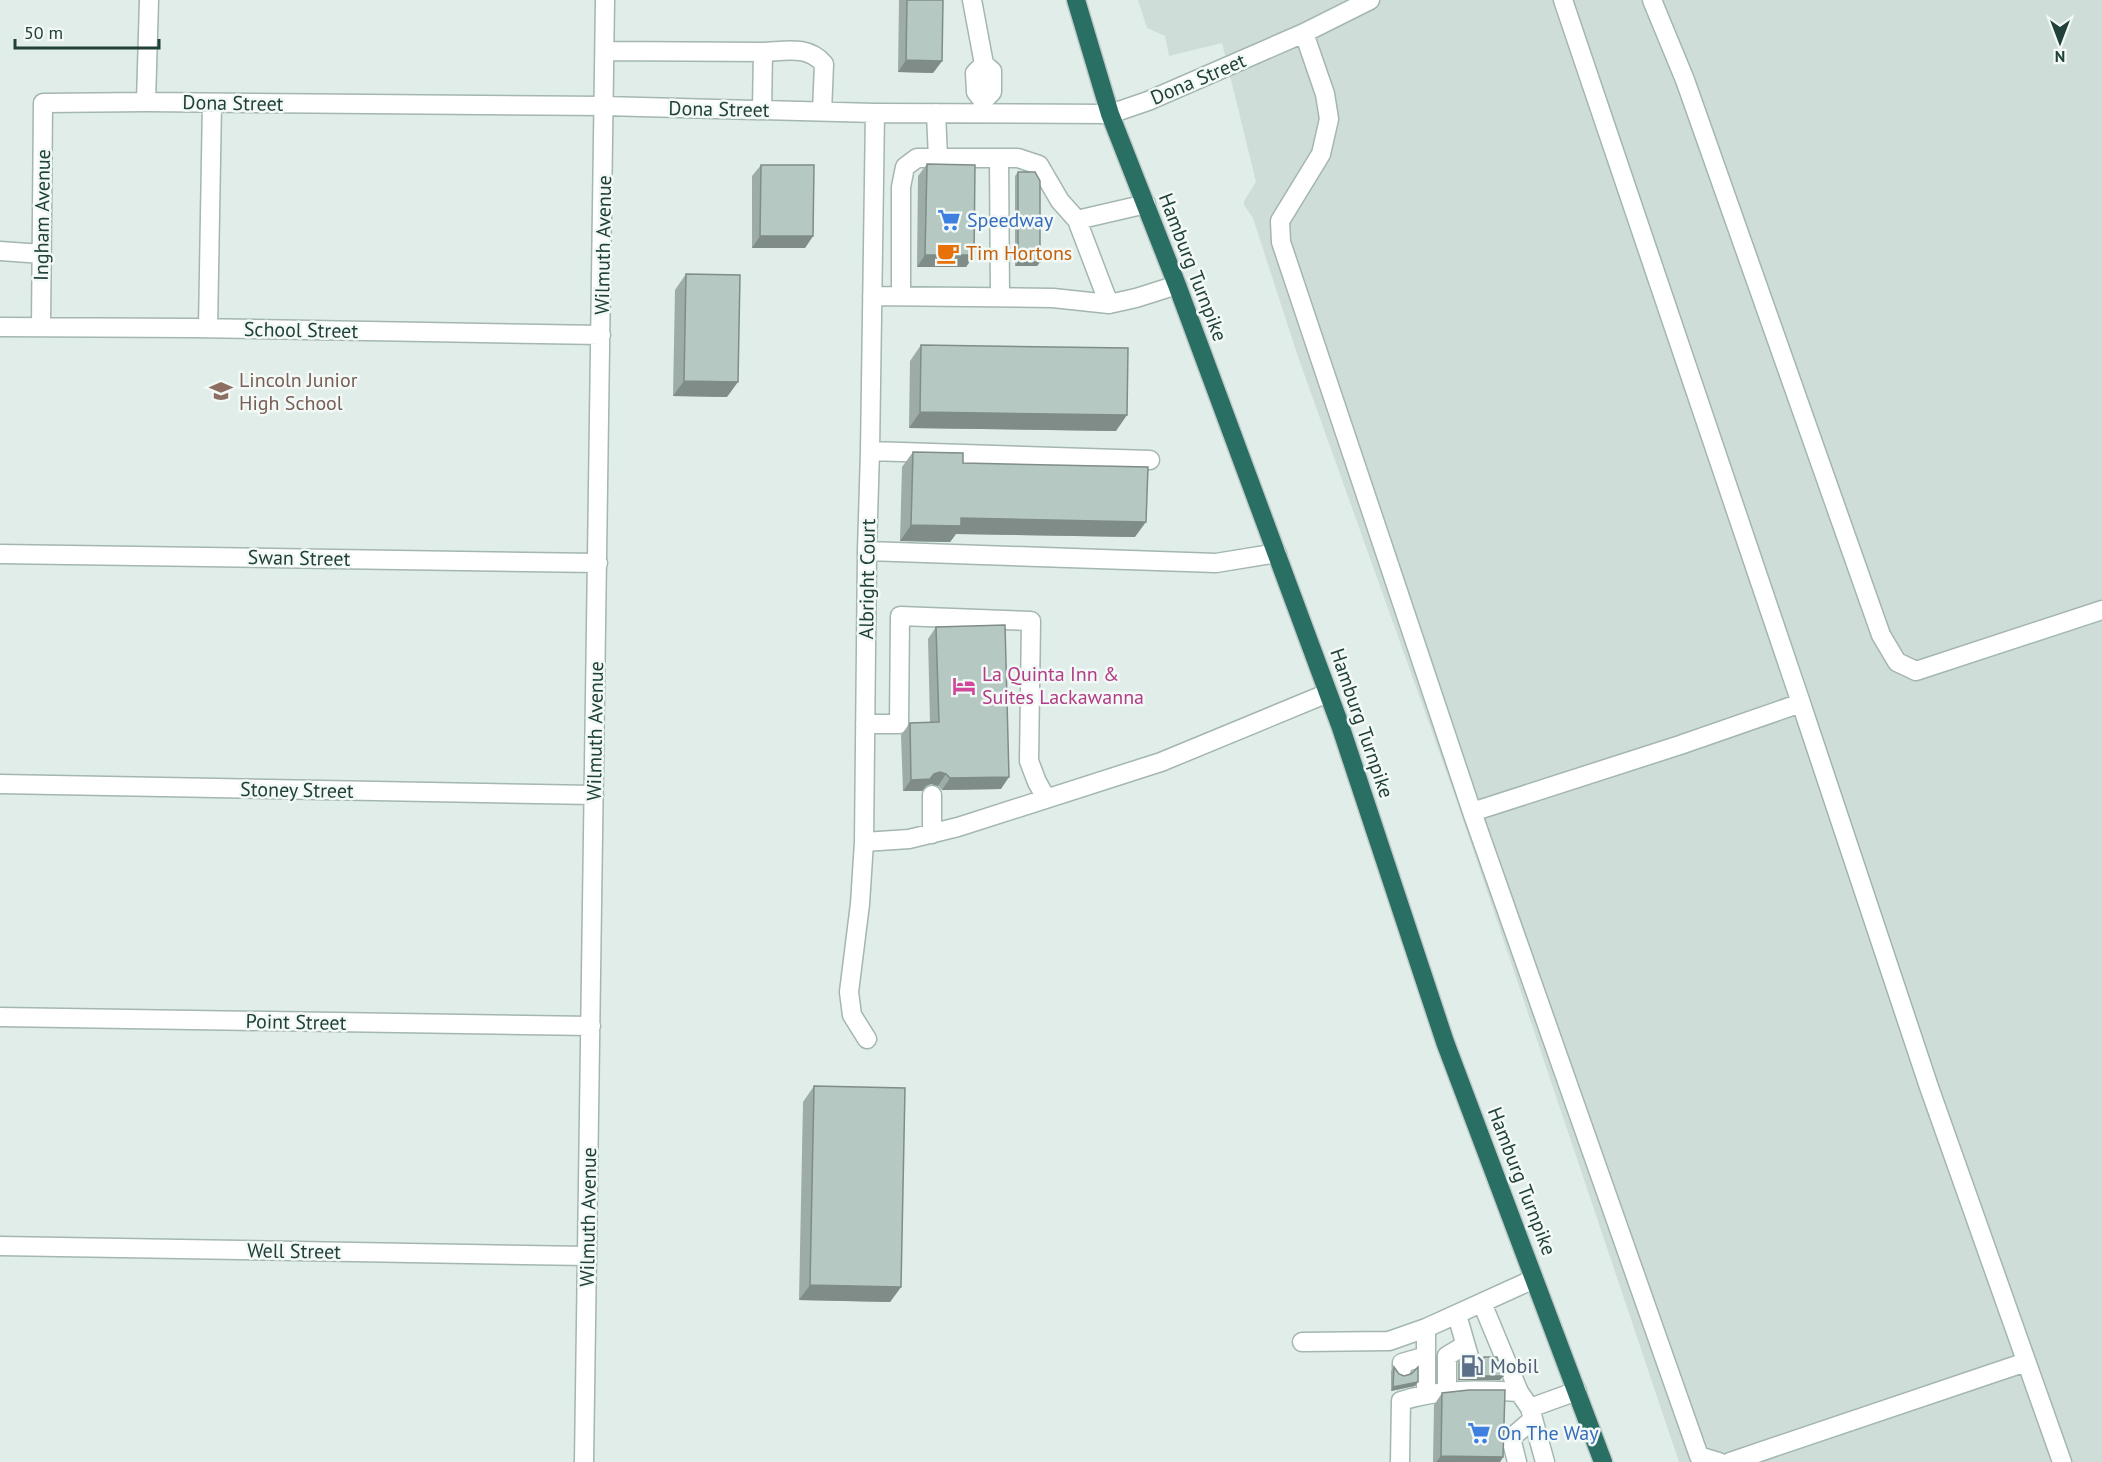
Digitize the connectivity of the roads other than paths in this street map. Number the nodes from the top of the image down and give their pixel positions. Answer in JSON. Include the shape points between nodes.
{"nodes":[{"id":1,"x":148,"y":0,"type":"edge"},
{"id":2,"x":605,"y":0,"type":"edge"},
{"id":3,"x":972,"y":0,"type":"edge"},
{"id":4,"x":1076,"y":0,"type":"edge"},
{"id":5,"x":1370,"y":0,"type":"edge"},
{"id":6,"x":1563,"y":0,"type":"edge"},
{"id":7,"x":1652,"y":0,"type":"edge"},
{"id":8,"x":1304,"y":33,"type":"junction"},
{"id":9,"x":605,"y":51,"type":"junction"},
{"id":10,"x":763,"y":52,"type":"junction"},
{"id":11,"x":147,"y":102,"type":"junction"},
{"id":12,"x":212,"y":103,"type":"junction"},
{"id":13,"x":43,"y":104,"type":"joint"},
{"id":14,"x":604,"y":106,"type":"junction"},
{"id":15,"x":983,"y":107,"type":"junction"},
{"id":16,"x":762,"y":110,"type":"junction"},
{"id":17,"x":822,"y":112,"type":"junction"},
{"id":18,"x":875,"y":113,"type":"junction"},
{"id":19,"x":936,"y":113,"type":"junction"},
{"id":20,"x":1110,"y":114,"type":"junction"},
{"id":21,"x":938,"y":158,"type":"junction"},
{"id":22,"x":999,"y":158,"type":"junction"},
{"id":23,"x":1146,"y":204,"type":"junction"},
{"id":24,"x":1077,"y":220,"type":"junction"},
{"id":25,"x":0,"y":252,"type":"edge"},
{"id":26,"x":42,"y":254,"type":"junction"},
{"id":27,"x":1177,"y":285,"type":"junction"},
{"id":28,"x":872,"y":296,"type":"junction"},
{"id":29,"x":901,"y":296,"type":"junction"},
{"id":30,"x":1000,"y":297,"type":"junction"},
{"id":31,"x":1109,"y":304,"type":"junction"},
{"id":32,"x":0,"y":327,"type":"edge"},
{"id":33,"x":41,"y":327,"type":"junction"},
{"id":34,"x":208,"y":328,"type":"junction"},
{"id":35,"x":601,"y":335,"type":"junction"},
{"id":36,"x":870,"y":451,"type":"junction"},
{"id":37,"x":1150,"y":460,"type":"dead end"},
{"id":38,"x":867,"y":551,"type":"junction"},
{"id":39,"x":1277,"y":553,"type":"junction"},
{"id":40,"x":0,"y":554,"type":"edge"},
{"id":41,"x":598,"y":563,"type":"junction"},
{"id":42,"x":2102,"y":610,"type":"edge"},
{"id":43,"x":1328,"y":693,"type":"junction"},
{"id":44,"x":1801,"y":703,"type":"junction"},
{"id":45,"x":865,"y":724,"type":"junction"},
{"id":46,"x":0,"y":784,"type":"edge"},
{"id":47,"x":594,"y":795,"type":"junction"},
{"id":48,"x":932,"y":795,"type":"dead end"},
{"id":49,"x":1046,"y":798,"type":"junction"},
{"id":50,"x":1472,"y":812,"type":"junction"},
{"id":51,"x":932,"y":834,"type":"junction"},
{"id":52,"x":864,"y":842,"type":"junction"},
{"id":53,"x":0,"y":1017,"type":"edge"},
{"id":54,"x":591,"y":1026,"type":"junction"},
{"id":55,"x":867,"y":1040,"type":"dead end"},
{"id":56,"x":0,"y":1246,"type":"edge"},
{"id":57,"x":588,"y":1256,"type":"junction"},
{"id":58,"x":1534,"y":1279,"type":"junction"},
{"id":59,"x":1482,"y":1303,"type":"junction"},
{"id":60,"x":1457,"y":1315,"type":"junction"},
{"id":61,"x":1426,"y":1328,"type":"junction"},
{"id":62,"x":1302,"y":1342,"type":"dead end"},
{"id":63,"x":1426,"y":1356,"type":"junction"},
{"id":64,"x":2026,"y":1362,"type":"junction"},
{"id":65,"x":1402,"y":1369,"type":"dead end"},
{"id":66,"x":1576,"y":1391,"type":"junction"},
{"id":67,"x":1447,"y":1392,"type":"junction"},
{"id":68,"x":1519,"y":1392,"type":"junction"},
{"id":69,"x":1426,"y":1393,"type":"junction"},
{"id":70,"x":1531,"y":1414,"type":"junction"},
{"id":71,"x":584,"y":1462,"type":"edge"},
{"id":72,"x":1400,"y":1462,"type":"edge"},
{"id":73,"x":1517,"y":1462,"type":"edge"},
{"id":74,"x":1545,"y":1462,"type":"edge"},
{"id":75,"x":1603,"y":1462,"type":"edge"},
{"id":76,"x":1719,"y":1462,"type":"edge"},
{"id":77,"x":1730,"y":1462,"type":"edge"},
{"id":78,"x":2062,"y":1462,"type":"edge"}],
"edges":[{"from":1,"to":11,"type":"street"},
{"from":2,"to":9,"type":"street","name":"Wilmuth Avenue"},
{"from":3,"to":15,"type":"street","via":[[984,64],[992,71],[992,92]]},
{"from":4,"to":20,"type":"highway","name":"Hamburg Turnpike"},
{"from":5,"to":8,"type":"street","name":"Dona Street"},
{"from":6,"to":44,"type":"street"},
{"from":7,"to":42,"type":"street","via":[[1685,80],[1881,635],[1897,662],[1916,670]]},
{"from":8,"to":20,"type":"street","name":"Dona Street"},
{"from":8,"to":50,"type":"street","via":[[1325,94],[1329,119],[1321,154],[1280,221],[1281,242]]},
{"from":9,"to":10,"type":"street"},
{"from":9,"to":14,"type":"street","name":"Wilmuth Avenue"},
{"from":10,"to":16,"type":"street"},
{"from":10,"to":17,"type":"street","via":[[816,54],[824,64]]},
{"from":11,"to":12,"type":"street","name":"Dona Street"},
{"from":11,"to":13,"type":"street","name":"Dona Street"},
{"from":12,"to":14,"type":"street","name":"Dona Street"},
{"from":12,"to":34,"type":"street"},
{"from":13,"to":26,"type":"street","name":"Ingham Avenue"},
{"from":14,"to":16,"type":"street","name":"Dona Street"},
{"from":14,"to":35,"type":"street","name":"Wilmuth Avenue"},
{"from":15,"to":19,"type":"street","name":"Dona Street"},
{"from":15,"to":20,"type":"street","name":"Dona Street"},
{"from":16,"to":17,"type":"street","name":"Dona Street"},
{"from":17,"to":18,"type":"street","name":"Dona Street"},
{"from":18,"to":19,"type":"street","name":"Dona Street"},
{"from":18,"to":28,"type":"street","name":"Albright Court"},
{"from":19,"to":21,"type":"street"},
{"from":20,"to":23,"type":"highway","name":"Hamburg Turnpike"},
{"from":21,"to":22,"type":"street"},
{"from":21,"to":29,"type":"street","via":[[917,158],[905,167],[901,187]]},
{"from":22,"to":24,"type":"street","via":[[1018,158],[1039,165],[1060,201]]},
{"from":22,"to":30,"type":"street"},
{"from":23,"to":24,"type":"street"},
{"from":23,"to":27,"type":"highway","name":"Hamburg Turnpike"},
{"from":24,"to":31,"type":"street"},
{"from":25,"to":26,"type":"street"},
{"from":26,"to":33,"type":"street","name":"Ingham Avenue"},
{"from":27,"to":31,"type":"street"},
{"from":27,"to":39,"type":"highway","name":"Hamburg Turnpike"},
{"from":28,"to":29,"type":"street"},
{"from":28,"to":36,"type":"street","name":"Albright Court"},
{"from":29,"to":30,"type":"street"},
{"from":30,"to":31,"type":"street","via":[[1053,297]]},
{"from":32,"to":33,"type":"street","name":"School Street"},
{"from":33,"to":34,"type":"street","name":"School Street"},
{"from":34,"to":35,"type":"street","name":"School Street"},
{"from":35,"to":41,"type":"street","name":"Wilmuth Avenue"},
{"from":36,"to":37,"type":"street"},
{"from":36,"to":38,"type":"street","name":"Albright Court"},
{"from":38,"to":39,"type":"street","via":[[1216,563]]},
{"from":38,"to":45,"type":"street","name":"Albright Court"},
{"from":39,"to":43,"type":"highway","name":"Hamburg Turnpike"},
{"from":40,"to":41,"type":"street","name":"Swan Street"},
{"from":41,"to":47,"type":"street","name":"Wilmuth Avenue"},
{"from":43,"to":49,"type":"street","via":[[1161,762]]},
{"from":43,"to":58,"type":"highway","name":"Hamburg Turnpike","via":[[1446,1042]]},
{"from":44,"to":50,"type":"street"},
{"from":44,"to":64,"type":"street"},
{"from":45,"to":49,"type":"street","via":[[899,724],[900,616],[1031,621],[1029,761]]},
{"from":45,"to":52,"type":"street","name":"Albright Court"},
{"from":46,"to":47,"type":"street","name":"Stoney Street"},
{"from":47,"to":54,"type":"street","name":"Wilmuth Avenue"},
{"from":48,"to":51,"type":"street"},
{"from":49,"to":51,"type":"street"},
{"from":50,"to":76,"type":"street","via":[[1699,1456]]},
{"from":51,"to":52,"type":"street"},
{"from":52,"to":55,"type":"street","name":"Albright Court","via":[[849,992],[852,1014]]},
{"from":53,"to":54,"type":"street","name":"Point Street"},
{"from":54,"to":57,"type":"street","name":"Wilmuth Avenue"},
{"from":56,"to":57,"type":"street","name":"Well Street"},
{"from":57,"to":71,"type":"street","name":"Wilmuth Avenue"},
{"from":58,"to":59,"type":"street"},
{"from":58,"to":66,"type":"highway","name":"Hamburg Turnpike"},
{"from":59,"to":60,"type":"street"},
{"from":59,"to":68,"type":"street"},
{"from":60,"to":61,"type":"street"},
{"from":60,"to":67,"type":"street","via":[[1468,1353],[1447,1356]]},
{"from":61,"to":62,"type":"street","via":[[1389,1341]]},
{"from":61,"to":63,"type":"street"},
{"from":63,"to":65,"type":"street","via":[[1402,1363]]},
{"from":63,"to":69,"type":"street"},
{"from":64,"to":77,"type":"street"},
{"from":64,"to":78,"type":"street"},
{"from":66,"to":70,"type":"street"},
{"from":66,"to":75,"type":"highway","name":"Hamburg Turnpike"},
{"from":67,"to":68,"type":"street","via":[[1477,1386]]},
{"from":67,"to":69,"type":"street"},
{"from":68,"to":70,"type":"street"},
{"from":69,"to":72,"type":"street","via":[[1402,1396]]},
{"from":70,"to":73,"type":"street","via":[[1511,1438]]},
{"from":70,"to":74,"type":"street"}]}
